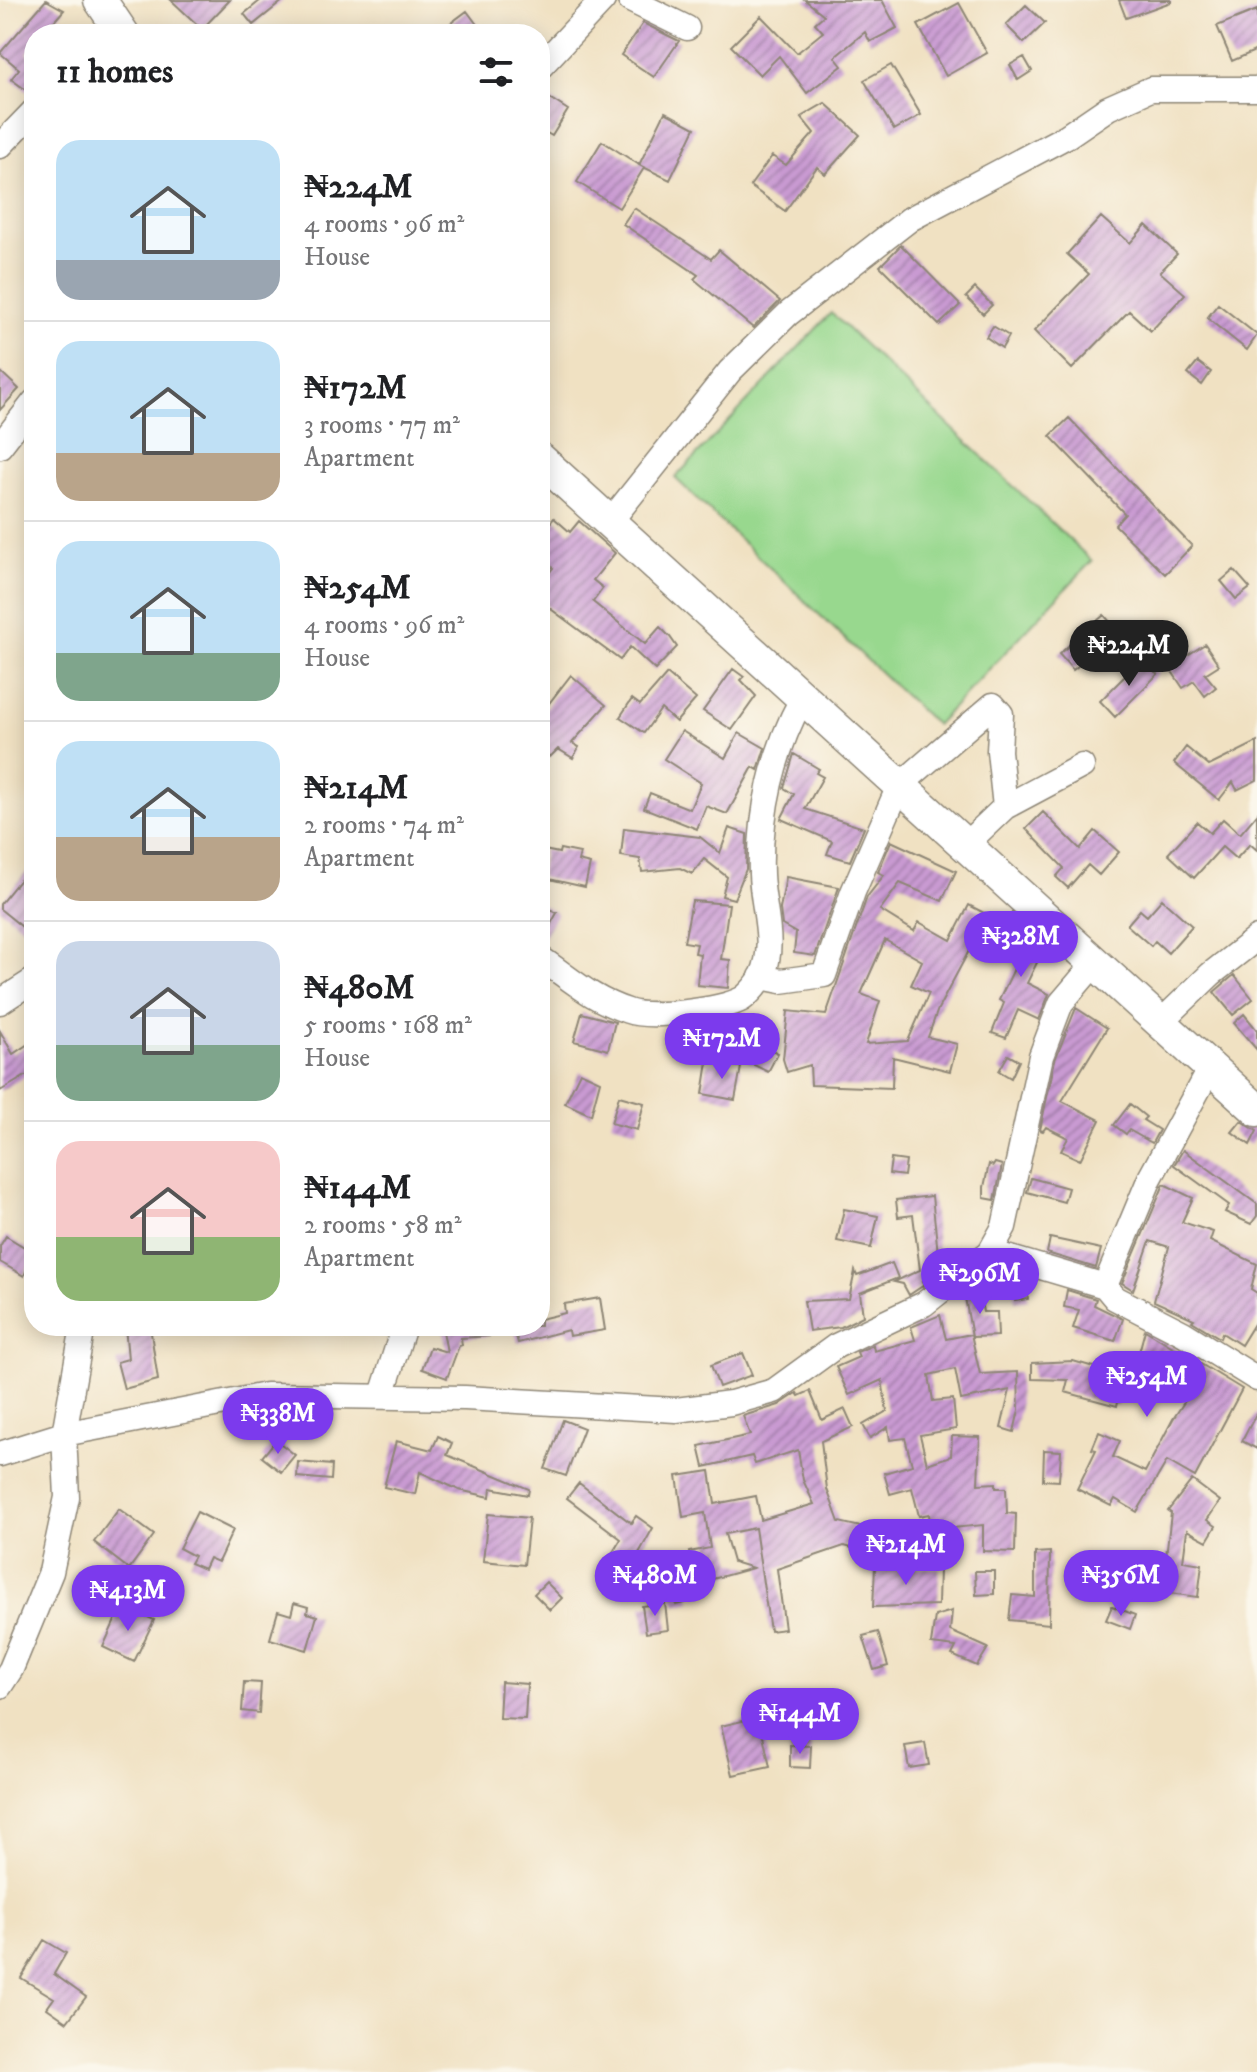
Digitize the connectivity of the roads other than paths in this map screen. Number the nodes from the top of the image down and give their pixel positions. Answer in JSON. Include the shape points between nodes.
{"nodes":[{"id":1,"x":603,"y":0,"type":"edge"},
{"id":2,"x":630,"y":0,"type":"edge"},
{"id":3,"x":687,"y":28,"type":"dead end"},
{"id":4,"x":550,"y":56,"type":"edge"},
{"id":5,"x":1257,"y":89,"type":"edge"},
{"id":6,"x":24,"y":121,"type":"edge"},
{"id":7,"x":0,"y":146,"type":"edge"},
{"id":8,"x":24,"y":415,"type":"edge"},
{"id":9,"x":0,"y":446,"type":"edge"},
{"id":10,"x":550,"y":468,"type":"edge"},
{"id":11,"x":609,"y":523,"type":"junction"},
{"id":12,"x":802,"y":699,"type":"junction"},
{"id":13,"x":1082,"y":766,"type":"dead end"},
{"id":14,"x":899,"y":786,"type":"junction"},
{"id":15,"x":1005,"y":807,"type":"junction"},
{"id":16,"x":965,"y":845,"type":"junction"},
{"id":17,"x":1257,"y":938,"type":"edge"},
{"id":18,"x":1095,"y":963,"type":"junction"},
{"id":19,"x":550,"y":966,"type":"edge"},
{"id":20,"x":761,"y":977,"type":"junction"},
{"id":21,"x":24,"y":986,"type":"edge"},
{"id":22,"x":0,"y":1002,"type":"edge"},
{"id":23,"x":1160,"y":1023,"type":"junction"},
{"id":24,"x":1210,"y":1068,"type":"junction"},
{"id":25,"x":1257,"y":1110,"type":"edge"},
{"id":26,"x":990,"y":1252,"type":"junction"},
{"id":27,"x":1105,"y":1286,"type":"junction"},
{"id":28,"x":81,"y":1336,"type":"edge"},
{"id":29,"x":401,"y":1336,"type":"edge"},
{"id":30,"x":1257,"y":1379,"type":"edge"},
{"id":31,"x":382,"y":1395,"type":"junction"},
{"id":32,"x":64,"y":1434,"type":"junction"},
{"id":33,"x":0,"y":1454,"type":"edge"},
{"id":34,"x":0,"y":1686,"type":"edge"}],
"edges":[{"from":1,"to":4,"type":"street"},
{"from":2,"to":3,"type":"street"},
{"from":5,"to":11,"type":"street","via":[[1151,89],[910,219],[788,314],[730,371]]},
{"from":6,"to":7,"type":"street"},
{"from":8,"to":9,"type":"street"},
{"from":10,"to":11,"type":"main road"},
{"from":11,"to":12,"type":"main road"},
{"from":12,"to":14,"type":"main road"},
{"from":12,"to":20,"type":"street","via":[[786,728],[764,803],[761,874],[769,951]]},
{"from":13,"to":15,"type":"street"},
{"from":14,"to":15,"type":"street","via":[[993,705],[1001,714]]},
{"from":14,"to":16,"type":"main road"},
{"from":14,"to":20,"type":"street","via":[[824,975],[781,981]]},
{"from":15,"to":16,"type":"street"},
{"from":16,"to":18,"type":"main road"},
{"from":17,"to":23,"type":"street"},
{"from":18,"to":23,"type":"main road"},
{"from":18,"to":26,"type":"street","via":[[1061,1003],[1041,1056],[1004,1227]]},
{"from":19,"to":20,"type":"street","via":[[583,992],[631,1013],[702,1010],[743,998]]},
{"from":21,"to":22,"type":"street"},
{"from":23,"to":24,"type":"main road"},
{"from":24,"to":25,"type":"main road"},
{"from":24,"to":27,"type":"street","via":[[1150,1178]]},
{"from":26,"to":27,"type":"street"},
{"from":26,"to":31,"type":"street","via":[[924,1304],[836,1346],[774,1391],[731,1403],[676,1410]]},
{"from":27,"to":30,"type":"street","via":[[1115,1298]]},
{"from":28,"to":32,"type":"street"},
{"from":29,"to":31,"type":"street"},
{"from":31,"to":32,"type":"street","via":[[266,1395]]},
{"from":32,"to":33,"type":"street"},
{"from":32,"to":34,"type":"street","via":[[67,1497],[51,1572]]}]}
